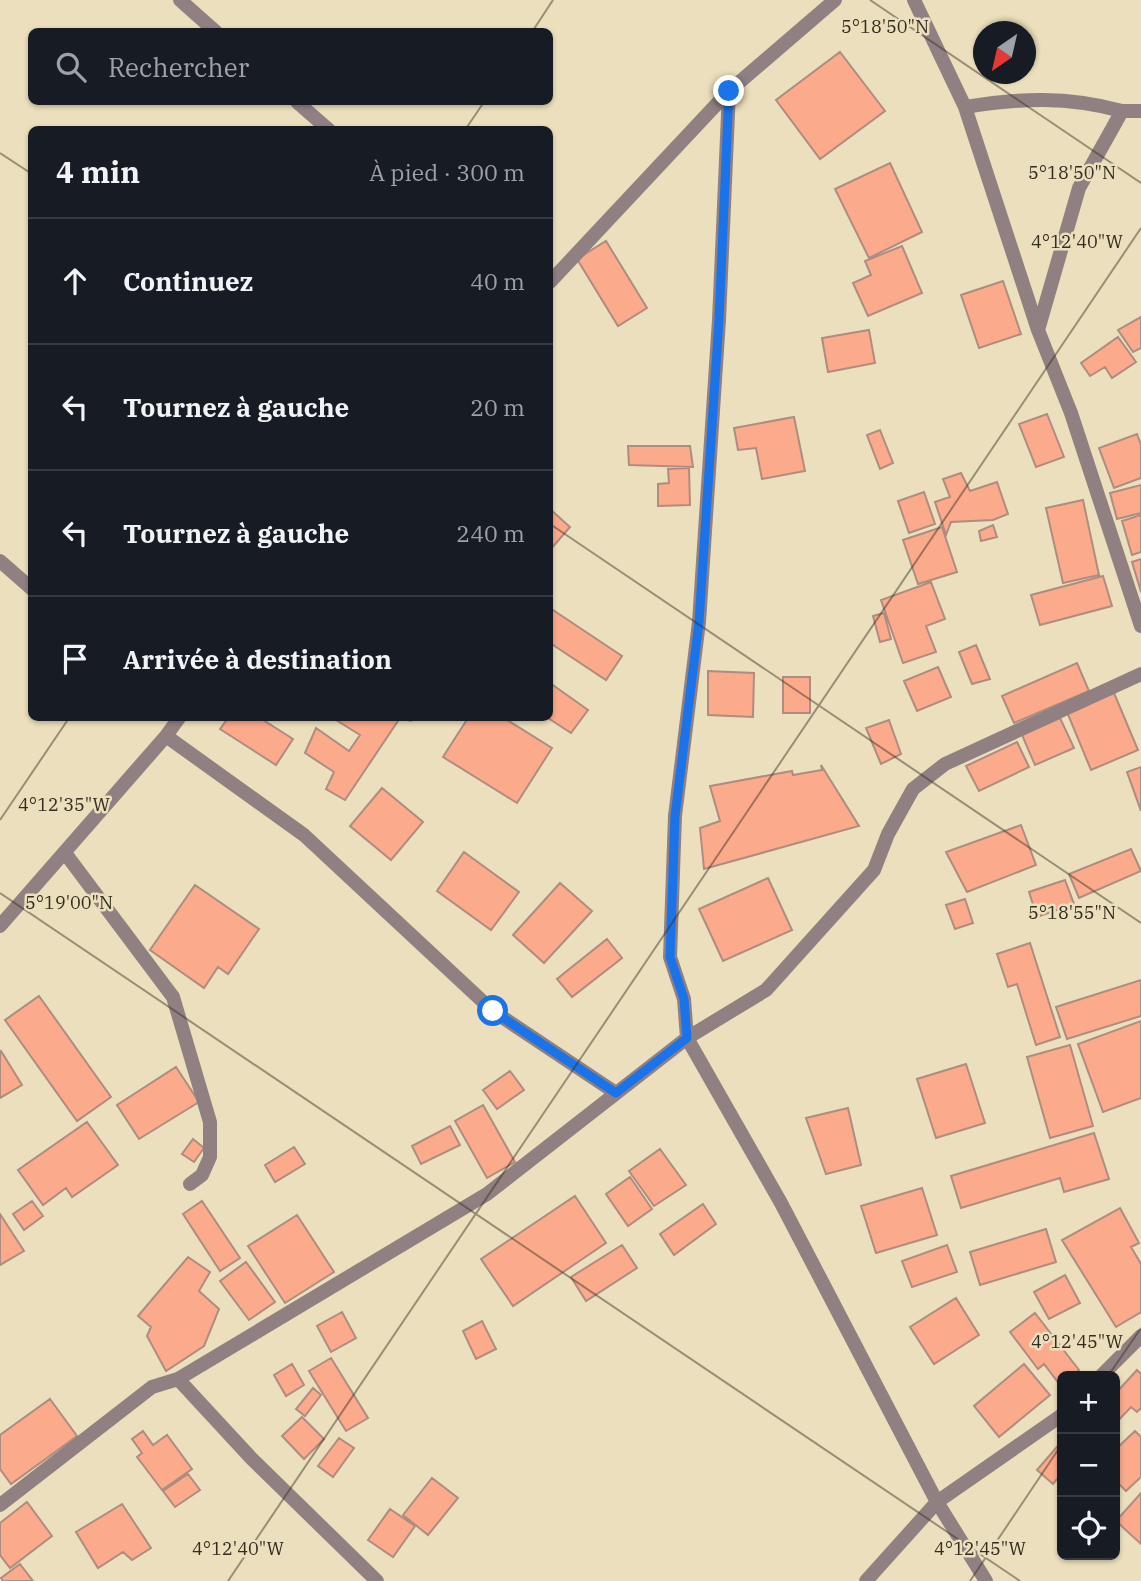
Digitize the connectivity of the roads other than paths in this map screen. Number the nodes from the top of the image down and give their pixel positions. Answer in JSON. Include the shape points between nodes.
{"nodes":[{"id":1,"x":180,"y":0,"type":"edge"},
{"id":2,"x":835,"y":0,"type":"edge"},
{"id":3,"x":914,"y":0,"type":"edge"},
{"id":4,"x":212,"y":28,"type":"edge"},
{"id":5,"x":729,"y":91,"type":"junction"},
{"id":6,"x":300,"y":105,"type":"edge"},
{"id":7,"x":965,"y":107,"type":"junction"},
{"id":8,"x":1122,"y":111,"type":"junction"},
{"id":9,"x":1141,"y":111,"type":"edge"},
{"id":10,"x":324,"y":126,"type":"edge"},
{"id":11,"x":553,"y":279,"type":"edge"},
{"id":12,"x":1038,"y":330,"type":"junction"},
{"id":13,"x":0,"y":561,"type":"edge"},
{"id":14,"x":28,"y":586,"type":"edge"},
{"id":15,"x":1141,"y":626,"type":"edge"},
{"id":16,"x":1141,"y":674,"type":"edge"},
{"id":17,"x":177,"y":721,"type":"edge"},
{"id":18,"x":166,"y":736,"type":"junction"},
{"id":19,"x":65,"y":853,"type":"junction"},
{"id":20,"x":0,"y":926,"type":"edge"},
{"id":21,"x":687,"y":1038,"type":"junction"},
{"id":22,"x":616,"y":1093,"type":"junction"},
{"id":23,"x":190,"y":1184,"type":"dead end"},
{"id":24,"x":1141,"y":1336,"type":"edge"},
{"id":25,"x":1106,"y":1371,"type":"edge"},
{"id":26,"x":178,"y":1379,"type":"junction"},
{"id":27,"x":1057,"y":1418,"type":"edge"},
{"id":28,"x":937,"y":1502,"type":"junction"},
{"id":29,"x":0,"y":1505,"type":"edge"},
{"id":30,"x":377,"y":1581,"type":"edge"},
{"id":31,"x":866,"y":1581,"type":"edge"},
{"id":32,"x":986,"y":1581,"type":"edge"}],
"edges":[{"from":1,"to":4,"type":"street"},
{"from":2,"to":5,"type":"street"},
{"from":3,"to":7,"type":"street"},
{"from":5,"to":11,"type":"street"},
{"from":5,"to":21,"type":"street","via":[[700,608],[675,816],[670,957],[684,999]]},
{"from":6,"to":10,"type":"street"},
{"from":7,"to":8,"type":"street","via":[[1020,98],[1099,104]]},
{"from":7,"to":12,"type":"street"},
{"from":8,"to":9,"type":"street"},
{"from":8,"to":12,"type":"street","via":[[1079,188]]},
{"from":12,"to":15,"type":"street","via":[[1071,413]]},
{"from":13,"to":14,"type":"street"},
{"from":16,"to":21,"type":"street","via":[[944,764],[913,789],[874,870],[824,929],[766,990]]},
{"from":17,"to":18,"type":"street"},
{"from":18,"to":19,"type":"street"},
{"from":18,"to":22,"type":"street","via":[[304,835],[493,1011]]},
{"from":19,"to":20,"type":"street"},
{"from":19,"to":23,"type":"street","via":[[173,997],[210,1122],[210,1157],[202,1175]]},
{"from":21,"to":22,"type":"street"},
{"from":21,"to":28,"type":"street","via":[[781,1203]]},
{"from":22,"to":26,"type":"street","via":[[487,1194]]},
{"from":24,"to":25,"type":"street"},
{"from":26,"to":29,"type":"street","via":[[152,1387]]},
{"from":26,"to":30,"type":"street"},
{"from":27,"to":28,"type":"street"},
{"from":28,"to":31,"type":"street"},
{"from":28,"to":32,"type":"street"}]}
